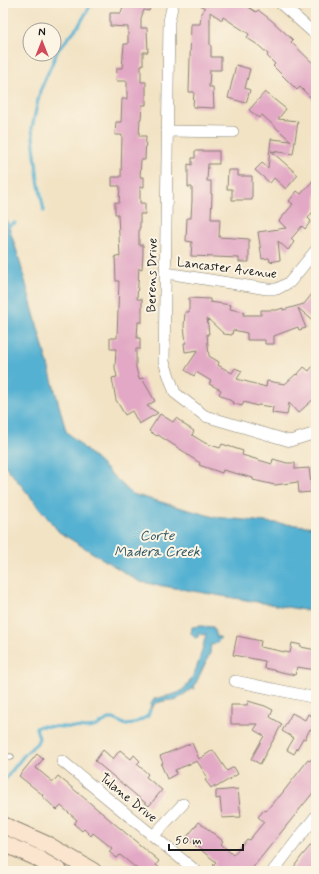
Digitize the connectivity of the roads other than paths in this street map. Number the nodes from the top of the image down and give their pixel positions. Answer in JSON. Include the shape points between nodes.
{"nodes":[{"id":1,"x":173,"y":3,"type":"edge"},
{"id":2,"x":280,"y":3,"type":"edge"},
{"id":3,"x":316,"y":35,"type":"edge"},
{"id":4,"x":167,"y":131,"type":"junction"},
{"id":5,"x":233,"y":132,"type":"dead end"},
{"id":6,"x":316,"y":250,"type":"edge"},
{"id":7,"x":166,"y":273,"type":"junction"},
{"id":8,"x":316,"y":433,"type":"edge"},
{"id":9,"x":235,"y":681,"type":"dead end"},
{"id":10,"x":316,"y":698,"type":"edge"},
{"id":11,"x":3,"y":757,"type":"edge"},
{"id":12,"x":11,"y":757,"type":"dead end"},
{"id":13,"x":62,"y":761,"type":"dead end"},
{"id":14,"x":184,"y":804,"type":"dead end"},
{"id":15,"x":316,"y":816,"type":"edge"},
{"id":16,"x":3,"y":825,"type":"edge"},
{"id":17,"x":3,"y":834,"type":"edge"},
{"id":18,"x":154,"y":836,"type":"junction"},
{"id":19,"x":3,"y":843,"type":"edge"},
{"id":20,"x":56,"y":850,"type":"junction"},
{"id":21,"x":59,"y":871,"type":"edge"},
{"id":22,"x":93,"y":871,"type":"edge"},
{"id":23,"x":196,"y":871,"type":"edge"},
{"id":24,"x":273,"y":871,"type":"edge"}],
"edges":[{"from":1,"to":4,"type":"street","name":"Berens Drive","via":[[169,21]]},
{"from":2,"to":3,"type":"street"},
{"from":4,"to":5,"type":"street"},
{"from":4,"to":7,"type":"street","name":"Berens Drive"},
{"from":6,"to":7,"type":"street","name":"Lancaster Avenue","via":[[290,282],[277,289]]},
{"from":7,"to":8,"type":"street","name":"Berens Drive","via":[[164,362],[175,393],[205,416],[290,441]]},
{"from":9,"to":10,"type":"street"},
{"from":11,"to":12,"type":"lane"},
{"from":13,"to":18,"type":"street","name":"Tulane Drive"},
{"from":14,"to":18,"type":"street"},
{"from":15,"to":24,"type":"street"},
{"from":16,"to":20,"type":"main road"},
{"from":17,"to":20,"type":"main road","via":[[30,845]]},
{"from":18,"to":23,"type":"street","name":"Tulane Drive"},
{"from":19,"to":21,"type":"main road"},
{"from":20,"to":22,"type":"main road"}]}
